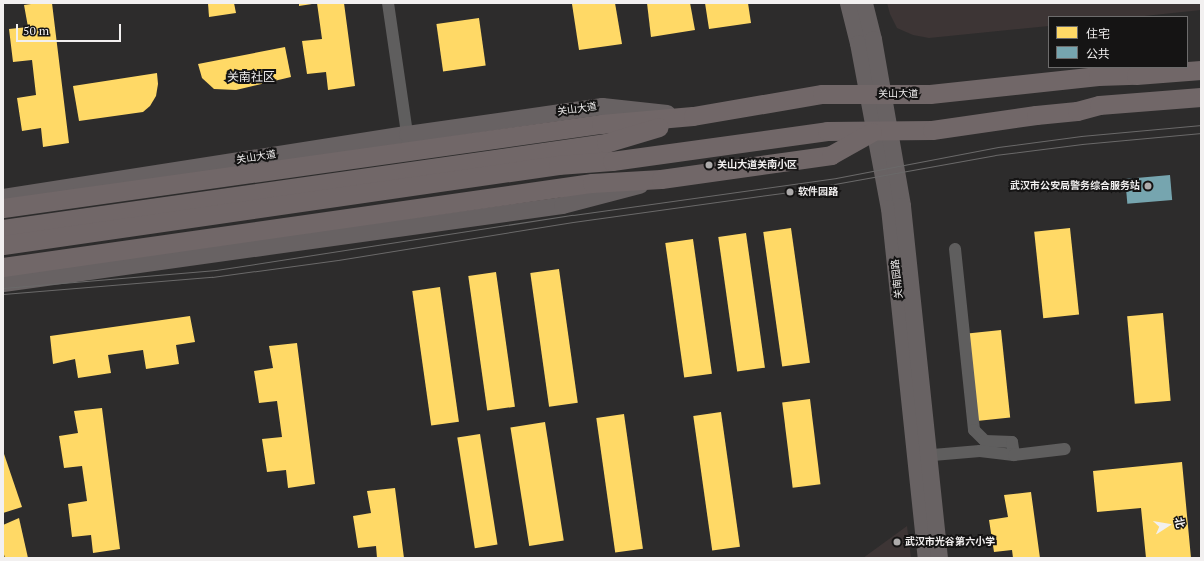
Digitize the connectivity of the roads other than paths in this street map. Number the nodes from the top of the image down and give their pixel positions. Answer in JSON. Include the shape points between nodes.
{"nodes":[{"id":1,"x":388,"y":3,"type":"edge"},
{"id":2,"x":848,"y":3,"type":"edge"},
{"id":3,"x":864,"y":3,"type":"edge"},
{"id":4,"x":1201,"y":70,"type":"edge"},
{"id":5,"x":875,"y":94,"type":"junction"},
{"id":6,"x":1201,"y":97,"type":"edge"},
{"id":7,"x":693,"y":116,"type":"junction"},
{"id":8,"x":882,"y":130,"type":"junction"},
{"id":9,"x":407,"y":134,"type":"junction"},
{"id":10,"x":557,"y":157,"type":"junction"},
{"id":11,"x":661,"y":178,"type":"junction"},
{"id":12,"x":3,"y":197,"type":"edge"},
{"id":13,"x":3,"y":208,"type":"edge"},
{"id":14,"x":423,"y":224,"type":"junction"},
{"id":15,"x":3,"y":229,"type":"edge"},
{"id":16,"x":3,"y":245,"type":"edge"},
{"id":17,"x":955,"y":249,"type":"dead end"},
{"id":18,"x":3,"y":267,"type":"edge"},
{"id":19,"x":3,"y":283,"type":"edge"},
{"id":20,"x":1065,"y":449,"type":"dead end"},
{"id":21,"x":1014,"y":455,"type":"junction"},
{"id":22,"x":922,"y":456,"type":"junction"},
{"id":23,"x":926,"y":558,"type":"edge"},
{"id":24,"x":939,"y":558,"type":"edge"}],
"edges":[{"from":1,"to":9,"type":"street"},
{"from":2,"to":5,"type":"main road","name":"关南园路"},
{"from":3,"to":5,"type":"main road","name":"关南园路","via":[[873,40]]},
{"from":4,"to":5,"type":"main road","name":"关山大道","via":[[1098,76],[930,94]]},
{"from":5,"to":7,"type":"main road","name":"关山大道","via":[[822,94]]},
{"from":5,"to":8,"type":"main road","name":"关南园路"},
{"from":6,"to":8,"type":"main road","via":[[1099,104],[1077,111],[932,130]]},
{"from":7,"to":9,"type":"main road","name":"关山大道","via":[[602,106]]},
{"from":7,"to":10,"type":"main road"},
{"from":7,"to":13,"type":"main road","via":[[553,130]]},
{"from":8,"to":10,"type":"main road","via":[[827,131],[612,161]]},
{"from":8,"to":11,"type":"main road","via":[[831,155]]},
{"from":8,"to":22,"type":"main road","name":"关南园路","via":[[889,208]]},
{"from":9,"to":12,"type":"main road","name":"关山大道"},
{"from":9,"to":14,"type":"street"},
{"from":10,"to":15,"type":"main road"},
{"from":10,"to":16,"type":"main road"},
{"from":11,"to":14,"type":"main road","via":[[562,205]]},
{"from":11,"to":18,"type":"main road","via":[[592,183]]},
{"from":14,"to":19,"type":"main road"},
{"from":17,"to":21,"type":"street","via":[[974,430],[985,441],[1012,442]]},
{"from":20,"to":21,"type":"street"},
{"from":21,"to":22,"type":"street","via":[[980,451]]},
{"from":22,"to":23,"type":"main road","name":"关南园路"},
{"from":22,"to":24,"type":"main road","name":"关南园路"}]}
